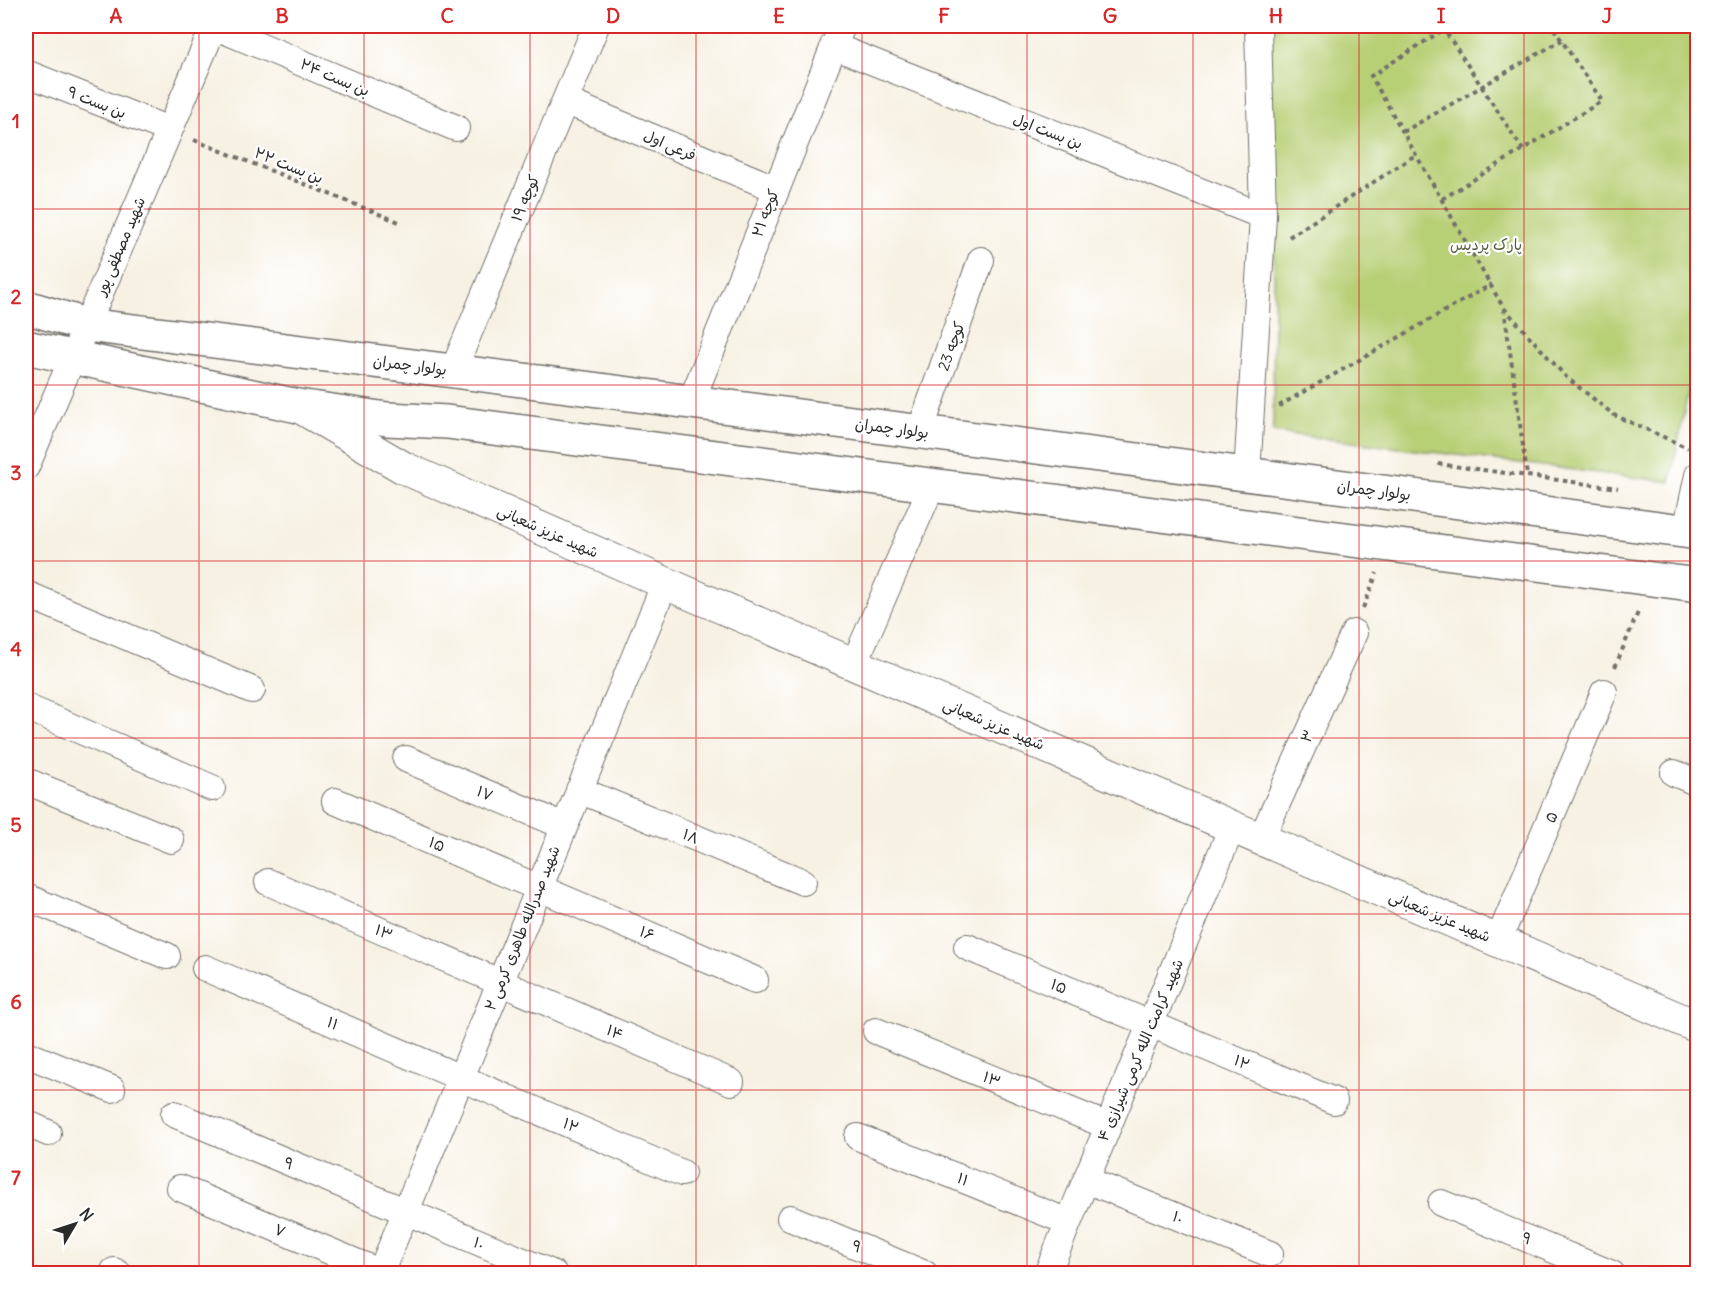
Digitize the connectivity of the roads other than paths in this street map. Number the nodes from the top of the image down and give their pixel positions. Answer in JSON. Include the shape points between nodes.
{"nodes":[{"id":1,"x":214,"y":26,"type":"edge"},
{"id":2,"x":596,"y":26,"type":"edge"},
{"id":3,"x":1258,"y":26,"type":"edge"},
{"id":4,"x":838,"y":36,"type":"edge"},
{"id":5,"x":26,"y":73,"type":"edge"},
{"id":6,"x":565,"y":101,"type":"junction"},
{"id":7,"x":456,"y":129,"type":"dead end"},
{"id":8,"x":169,"y":130,"type":"junction"},
{"id":9,"x":774,"y":188,"type":"junction"},
{"id":10,"x":1263,"y":216,"type":"junction"},
{"id":11,"x":981,"y":260,"type":"dead end"},
{"id":12,"x":26,"y":307,"type":"edge"},
{"id":13,"x":86,"y":326,"type":"junction"},
{"id":14,"x":26,"y":347,"type":"edge"},
{"id":15,"x":72,"y":359,"type":"junction"},
{"id":16,"x":453,"y":370,"type":"junction"},
{"id":17,"x":691,"y":402,"type":"junction"},
{"id":18,"x":298,"y":406,"type":"junction"},
{"id":19,"x":920,"y":432,"type":"junction"},
{"id":20,"x":26,"y":467,"type":"edge"},
{"id":21,"x":1247,"y":474,"type":"junction"},
{"id":22,"x":1698,"y":475,"type":"edge"},
{"id":23,"x":933,"y":485,"type":"junction"},
{"id":24,"x":1692,"y":532,"type":"edge"},
{"id":25,"x":665,"y":583,"type":"junction"},
{"id":26,"x":1698,"y":585,"type":"edge"},
{"id":27,"x":26,"y":594,"type":"edge"},
{"id":28,"x":1354,"y":633,"type":"road end"},
{"id":29,"x":854,"y":664,"type":"junction"},
{"id":30,"x":252,"y":690,"type":"dead end"},
{"id":31,"x":1604,"y":692,"type":"road end"},
{"id":32,"x":26,"y":707,"type":"edge"},
{"id":33,"x":406,"y":759,"type":"dead end"},
{"id":34,"x":1674,"y":773,"type":"dead end"},
{"id":35,"x":26,"y":781,"type":"edge"},
{"id":36,"x":1698,"y":783,"type":"edge"},
{"id":37,"x":212,"y":788,"type":"dead end"},
{"id":38,"x":579,"y":790,"type":"junction"},
{"id":39,"x":334,"y":801,"type":"dead end"},
{"id":40,"x":564,"y":826,"type":"junction"},
{"id":41,"x":1232,"y":827,"type":"junction"},
{"id":42,"x":1261,"y":839,"type":"junction"},
{"id":43,"x":171,"y":840,"type":"dead end"},
{"id":44,"x":268,"y":882,"type":"dead end"},
{"id":45,"x":803,"y":882,"type":"dead end"},
{"id":46,"x":539,"y":887,"type":"junction"},
{"id":47,"x":26,"y":897,"type":"edge"},
{"id":48,"x":1498,"y":941,"type":"junction"},
{"id":49,"x":967,"y":947,"type":"dead end"},
{"id":50,"x":167,"y":956,"type":"dead end"},
{"id":51,"x":205,"y":968,"type":"dead end"},
{"id":52,"x":755,"y":980,"type":"dead end"},
{"id":53,"x":500,"y":982,"type":"junction"},
{"id":54,"x":1150,"y":1024,"type":"junction"},
{"id":55,"x":1698,"y":1027,"type":"edge"},
{"id":56,"x":876,"y":1031,"type":"dead end"},
{"id":57,"x":26,"y":1054,"type":"edge"},
{"id":58,"x":460,"y":1078,"type":"junction"},
{"id":59,"x":731,"y":1082,"type":"dead end"},
{"id":60,"x":112,"y":1089,"type":"dead end"},
{"id":61,"x":1334,"y":1101,"type":"dead end"},
{"id":62,"x":174,"y":1114,"type":"dead end"},
{"id":63,"x":1108,"y":1126,"type":"junction"},
{"id":64,"x":858,"y":1137,"type":"dead end"},
{"id":65,"x":682,"y":1173,"type":"dead end"},
{"id":66,"x":1086,"y":1180,"type":"junction"},
{"id":67,"x":180,"y":1188,"type":"dead end"},
{"id":68,"x":1441,"y":1203,"type":"dead end"},
{"id":69,"x":405,"y":1212,"type":"junction"},
{"id":70,"x":789,"y":1218,"type":"dead end"},
{"id":71,"x":1068,"y":1222,"type":"junction"},
{"id":72,"x":1270,"y":1254,"type":"dead end"},
{"id":73,"x":381,"y":1273,"type":"edge"},
{"id":74,"x":554,"y":1274,"type":"edge"},
{"id":75,"x":925,"y":1274,"type":"edge"},
{"id":76,"x":1047,"y":1274,"type":"edge"},
{"id":77,"x":1612,"y":1274,"type":"edge"}],
"edges":[{"from":1,"to":7,"type":"street","name":"بن بست ۲۴"},
{"from":1,"to":8,"type":"street","name":"شهید مصطفی پور"},
{"from":2,"to":6,"type":"street","name":"کوچه ۱۹"},
{"from":3,"to":10,"type":"street"},
{"from":4,"to":9,"type":"street","name":"کوچه ۲۱"},
{"from":4,"to":10,"type":"street","name":"بن بست اول"},
{"from":5,"to":8,"type":"street","name":"بن بست ۹"},
{"from":6,"to":9,"type":"street","name":"فرعی اول"},
{"from":6,"to":16,"type":"street","name":"کوچه ۱۹"},
{"from":8,"to":13,"type":"street","name":"شهید مصطفی پور"},
{"from":9,"to":17,"type":"street","name":"کوچه ۲۱"},
{"from":10,"to":21,"type":"street"},
{"from":11,"to":19,"type":"street","name":"کوچه 23"},
{"from":12,"to":13,"type":"main road","name":"بولوار چمران"},
{"from":13,"to":15,"type":"street","name":"شهید مصطفی پور"},
{"from":13,"to":16,"type":"main road","name":"بولوار چمران"},
{"from":14,"to":15,"type":"main road"},
{"from":15,"to":18,"type":"main road"},
{"from":15,"to":20,"type":"street","name":"شهید مصطفی پور"},
{"from":16,"to":17,"type":"main road","name":"بولوار چمران"},
{"from":17,"to":19,"type":"main road","name":"بولوار چمران"},
{"from":18,"to":23,"type":"main road"},
{"from":18,"to":25,"type":"street","name":"شهید عزیز شعبانی","via":[[404,468]]},
{"from":19,"to":21,"type":"main road","name":"بولوار چمران"},
{"from":21,"to":24,"type":"main road","name":"بولوار چمران"},
{"from":22,"to":24,"type":"street"},
{"from":23,"to":26,"type":"main road"},
{"from":23,"to":29,"type":"street"},
{"from":25,"to":29,"type":"street","name":"شهید عزیز شعبانی"},
{"from":25,"to":38,"type":"street","name":"شهید صدرالله طاهری کرمی ۲"},
{"from":27,"to":30,"type":"street"},
{"from":28,"to":42,"type":"street","name":"۳"},
{"from":29,"to":41,"type":"street","name":"شهید عزیز شعبانی"},
{"from":31,"to":48,"type":"street","name":"۵"},
{"from":32,"to":37,"type":"street"},
{"from":33,"to":40,"type":"street","name":"۱۷"},
{"from":34,"to":36,"type":"street"},
{"from":35,"to":43,"type":"street"},
{"from":38,"to":40,"type":"street","name":"شهید صدرالله طاهری کرمی ۲"},
{"from":38,"to":45,"type":"street","name":"۱۸"},
{"from":39,"to":46,"type":"street","name":"۱۵"},
{"from":40,"to":46,"type":"street","name":"شهید صدرالله طاهری کرمی ۲"},
{"from":41,"to":42,"type":"street","name":"شهید عزیز شعبانی"},
{"from":41,"to":54,"type":"street","name":"شهید کرامت الله کرمی شیرازی ۴"},
{"from":42,"to":48,"type":"street","name":"شهید عزیز شعبانی"},
{"from":44,"to":53,"type":"street","name":"۱۳"},
{"from":46,"to":52,"type":"street","name":"۱۶"},
{"from":46,"to":53,"type":"street","name":"شهید صدرالله طاهری کرمی ۲"},
{"from":47,"to":50,"type":"street"},
{"from":48,"to":55,"type":"street","name":"شهید عزیز شعبانی"},
{"from":49,"to":54,"type":"street","name":"۱۵"},
{"from":51,"to":58,"type":"street","name":"۱۱"},
{"from":53,"to":58,"type":"street","name":"شهید صدرالله طاهری کرمی ۲"},
{"from":53,"to":59,"type":"street","name":"۱۴"},
{"from":54,"to":61,"type":"street","name":"۱۲"},
{"from":54,"to":63,"type":"street","name":"شهید کرامت الله کرمی شیرازی ۴"},
{"from":56,"to":63,"type":"street","name":"۱۳"},
{"from":57,"to":60,"type":"street"},
{"from":58,"to":65,"type":"street","name":"۱۲"},
{"from":58,"to":69,"type":"street","name":"شهید صدرالله طاهری کرمی ۲"},
{"from":62,"to":69,"type":"street","name":"۹"},
{"from":63,"to":66,"type":"street","name":"شهید کرامت الله کرمی شیرازی ۴"},
{"from":64,"to":71,"type":"street","name":"۱۱"},
{"from":66,"to":71,"type":"street","name":"شهید کرامت الله کرمی شیرازی ۴"},
{"from":66,"to":72,"type":"street","name":"۱۰"},
{"from":67,"to":73,"type":"street","name":"۷"},
{"from":68,"to":77,"type":"street","name":"۹"},
{"from":69,"to":73,"type":"street","name":"شهید صدرالله طاهری کرمی ۲"},
{"from":69,"to":74,"type":"street","name":"۱۰"},
{"from":70,"to":75,"type":"street","name":"۹"},
{"from":71,"to":76,"type":"street","name":"شهید کرامت الله کرمی شیرازی ۴"}]}
